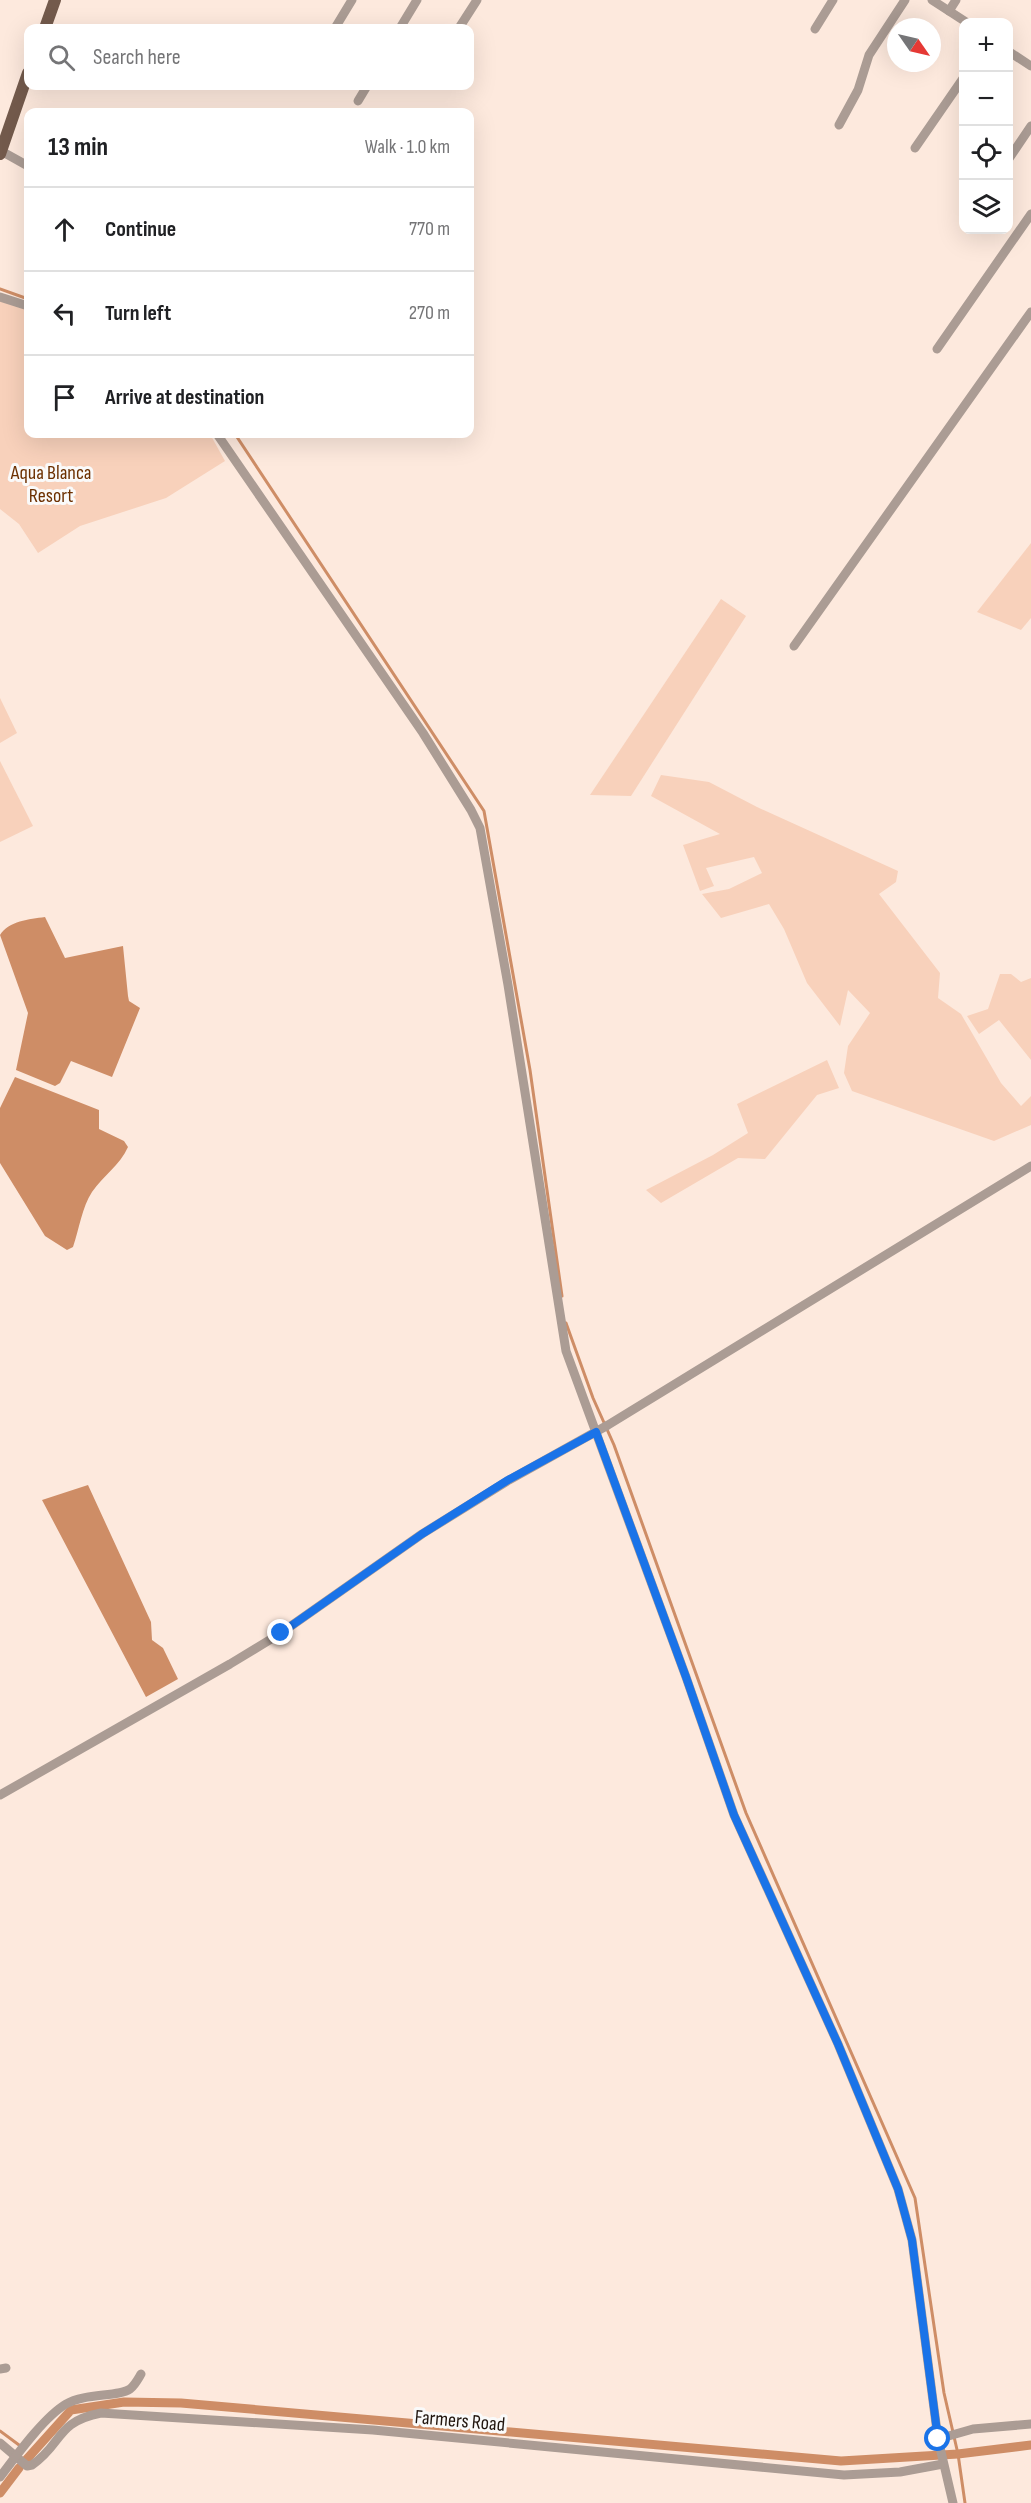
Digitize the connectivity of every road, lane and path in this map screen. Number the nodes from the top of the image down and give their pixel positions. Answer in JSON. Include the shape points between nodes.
{"nodes":[{"id":1,"x":55,"y":0,"type":"edge"},
{"id":2,"x":352,"y":0,"type":"edge"},
{"id":3,"x":417,"y":0,"type":"edge"},
{"id":4,"x":477,"y":0,"type":"edge"},
{"id":5,"x":833,"y":0,"type":"edge"},
{"id":6,"x":905,"y":0,"type":"edge"},
{"id":7,"x":932,"y":0,"type":"edge"},
{"id":8,"x":956,"y":0,"type":"edge"},
{"id":9,"x":949,"y":11,"type":"junction"},
{"id":10,"x":960,"y":18,"type":"edge"},
{"id":11,"x":46,"y":24,"type":"edge"},
{"id":12,"x":341,"y":24,"type":"edge"},
{"id":13,"x":402,"y":24,"type":"edge"},
{"id":14,"x":462,"y":24,"type":"edge"},
{"id":15,"x":815,"y":29,"type":"dead end"},
{"id":16,"x":1013,"y":54,"type":"edge"},
{"id":17,"x":1031,"y":66,"type":"edge"},
{"id":18,"x":959,"y":82,"type":"edge"},
{"id":19,"x":24,"y":85,"type":"edge"},
{"id":20,"x":365,"y":90,"type":"edge"},
{"id":21,"x":358,"y":101,"type":"dead end"},
{"id":22,"x":839,"y":124,"type":"dead end"},
{"id":23,"x":1031,"y":126,"type":"edge"},
{"id":24,"x":915,"y":148,"type":"dead end"},
{"id":25,"x":1,"y":153,"type":"edge"},
{"id":26,"x":1013,"y":153,"type":"edge"},
{"id":27,"x":24,"y":164,"type":"edge"},
{"id":28,"x":1031,"y":214,"type":"edge"},
{"id":29,"x":0,"y":297,"type":"edge"},
{"id":30,"x":24,"y":305,"type":"edge"},
{"id":31,"x":1031,"y":312,"type":"edge"},
{"id":32,"x":937,"y":349,"type":"dead end"},
{"id":33,"x":220,"y":438,"type":"edge"},
{"id":34,"x":794,"y":646,"type":"dead end"},
{"id":35,"x":1031,"y":1166,"type":"edge"},
{"id":36,"x":602,"y":1428,"type":"junction"},
{"id":37,"x":0,"y":1795,"type":"edge"},
{"id":38,"x":141,"y":2374,"type":"dead end"},
{"id":39,"x":1031,"y":2424,"type":"edge"},
{"id":40,"x":941,"y":2440,"type":"junction"},
{"id":41,"x":0,"y":2443,"type":"edge"},
{"id":42,"x":16,"y":2457,"type":"junction"},
{"id":43,"x":943,"y":2463,"type":"junction"},
{"id":44,"x":0,"y":2477,"type":"edge"},
{"id":45,"x":953,"y":2503,"type":"edge"}],
"edges":[{"from":1,"to":11,"type":"main road"},
{"from":2,"to":12,"type":"street"},
{"from":3,"to":13,"type":"street"},
{"from":4,"to":14,"type":"street"},
{"from":5,"to":15,"type":"street"},
{"from":6,"to":22,"type":"street","via":[[869,55],[858,90]]},
{"from":7,"to":9,"type":"street"},
{"from":8,"to":9,"type":"street"},
{"from":9,"to":10,"type":"street"},
{"from":16,"to":17,"type":"street"},
{"from":18,"to":24,"type":"street"},
{"from":19,"to":25,"type":"main road"},
{"from":20,"to":21,"type":"street"},
{"from":23,"to":26,"type":"street"},
{"from":25,"to":27,"type":"street"},
{"from":28,"to":32,"type":"street"},
{"from":29,"to":30,"type":"street"},
{"from":31,"to":34,"type":"street"},
{"from":33,"to":36,"type":"street","via":[[423,733],[480,828],[560,1327],[566,1351]]},
{"from":35,"to":36,"type":"street"},
{"from":36,"to":37,"type":"street","via":[[422,1534],[241,1658]]},
{"from":36,"to":40,"type":"street","via":[[734,1815],[838,2044],[898,2189],[912,2240]]},
{"from":38,"to":42,"type":"street","via":[[125,2392],[66,2404]]},
{"from":39,"to":40,"type":"street","via":[[954,2432]]},
{"from":40,"to":43,"type":"street"},
{"from":41,"to":42,"type":"street"},
{"from":42,"to":43,"type":"street","name":"Farmers Road","via":[[27,2466],[32,2465],[73,2422],[101,2413],[373,2430],[833,2474],[900,2472]]},
{"from":42,"to":44,"type":"street"},
{"from":43,"to":45,"type":"street"}]}
